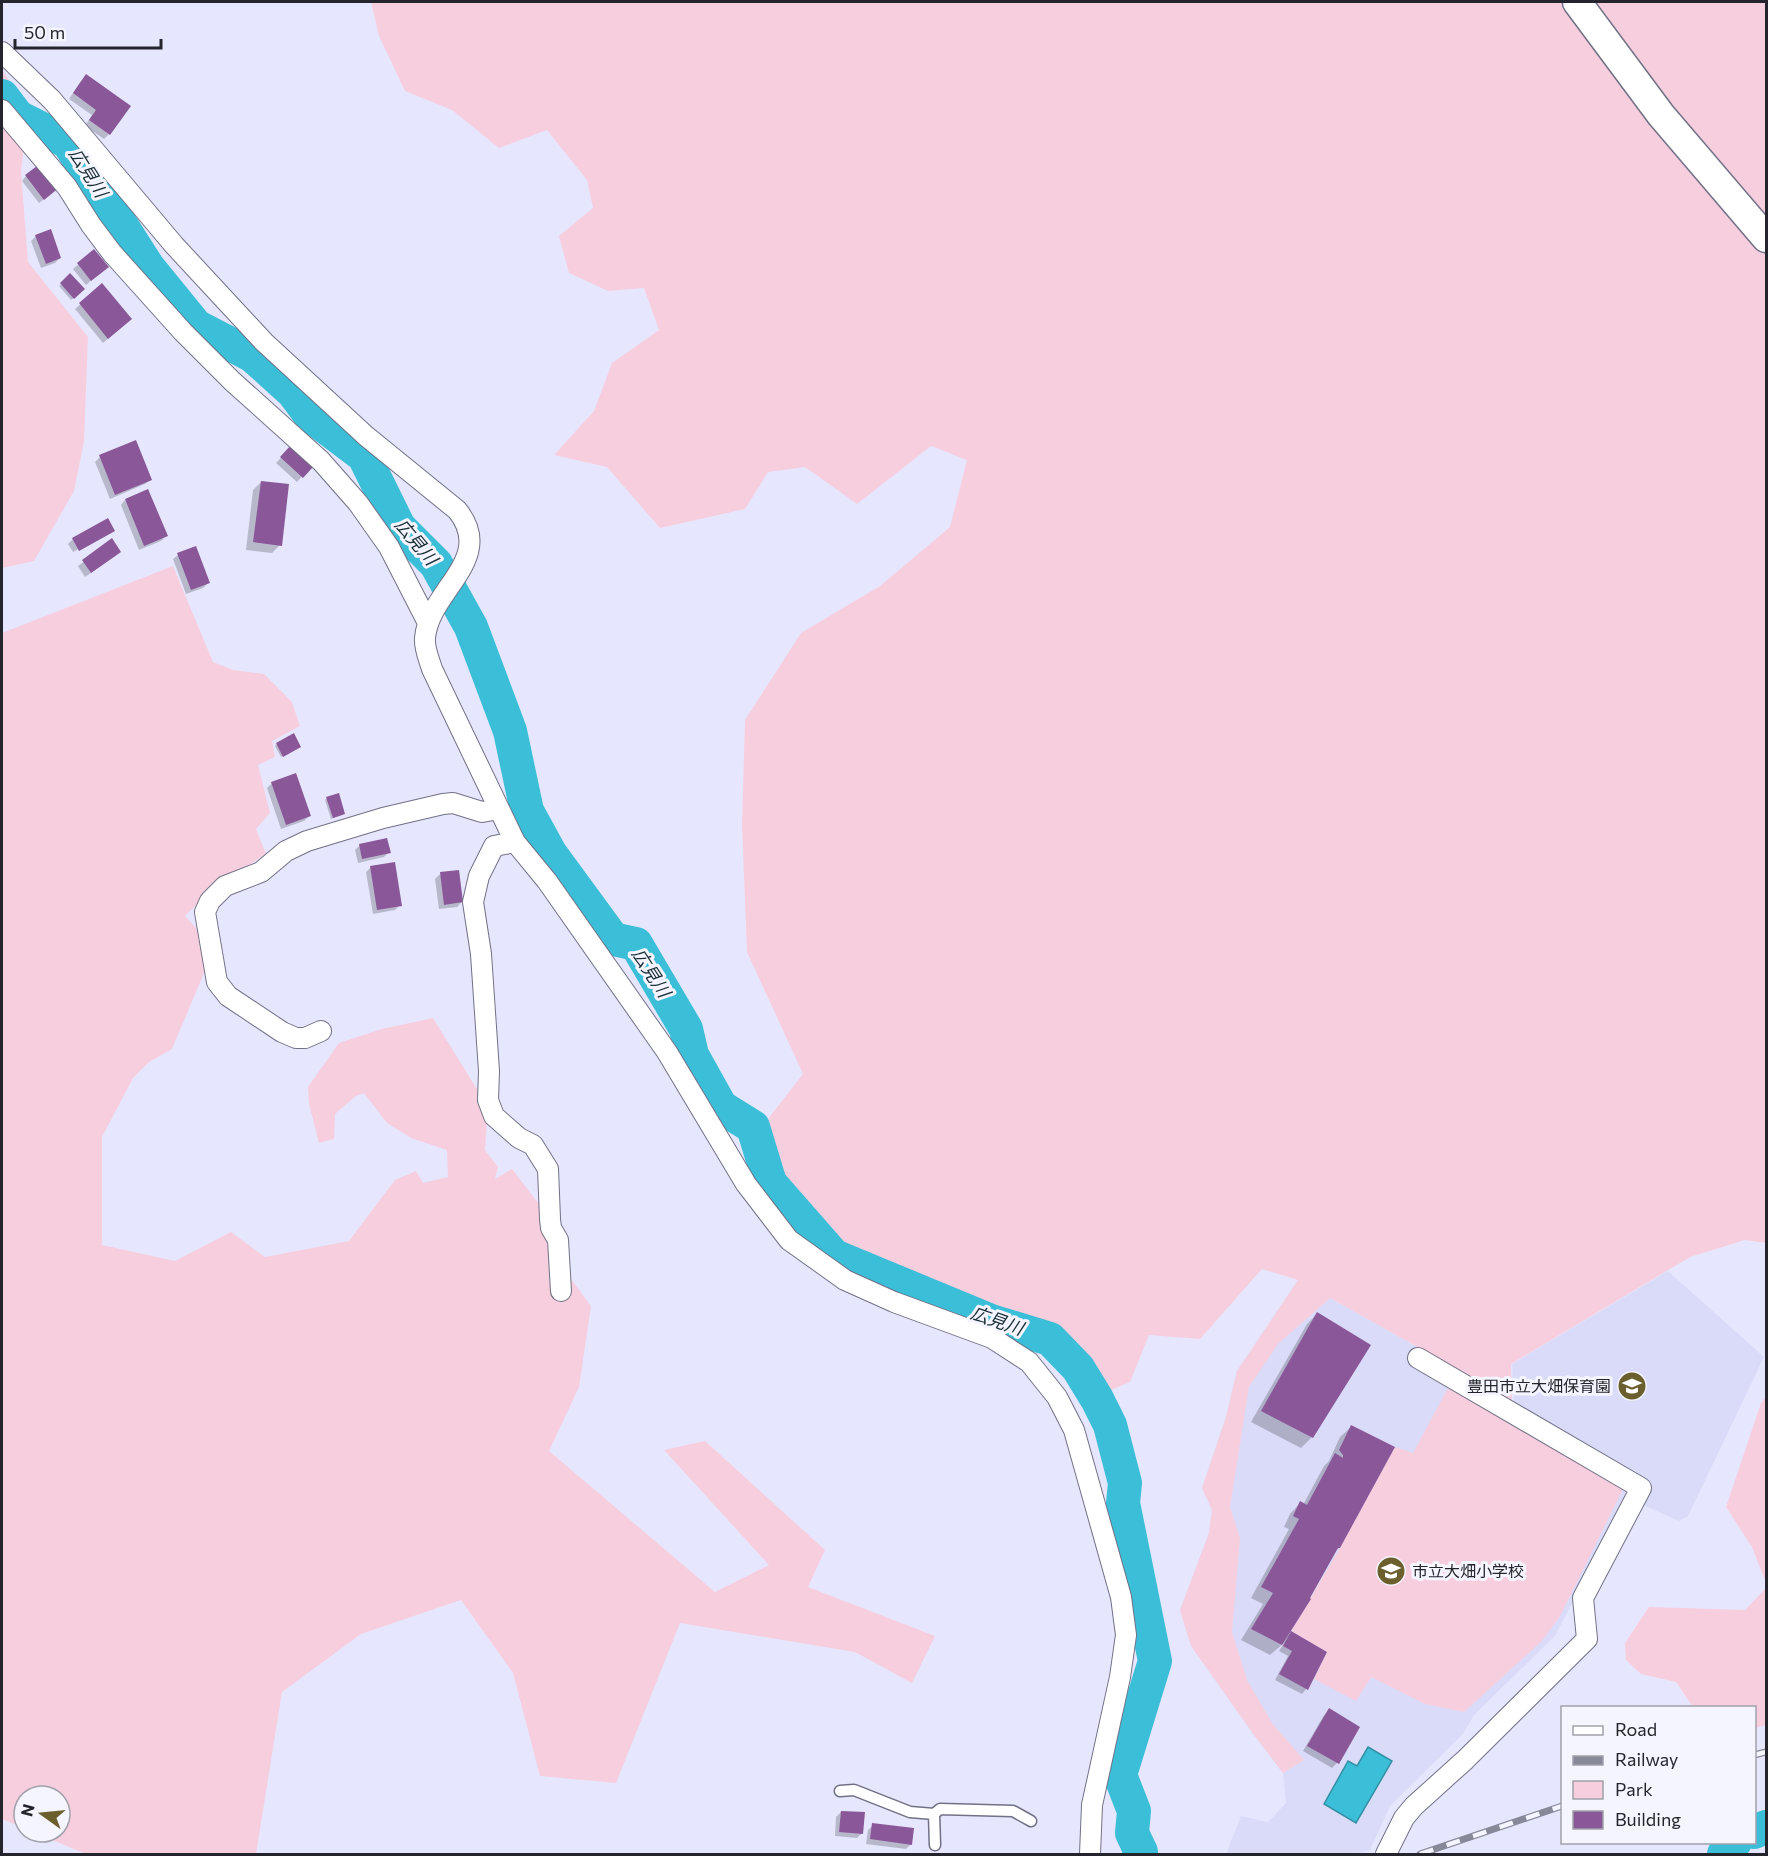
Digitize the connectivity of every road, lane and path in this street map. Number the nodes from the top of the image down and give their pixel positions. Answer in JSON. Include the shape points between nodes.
{"nodes":[{"id":1,"x":1577,"y":2,"type":"edge"},
{"id":2,"x":2,"y":52,"type":"edge"},
{"id":3,"x":2,"y":110,"type":"edge"},
{"id":4,"x":1767,"y":238,"type":"edge"},
{"id":5,"x":430,"y":619,"type":"junction"},
{"id":6,"x":499,"y":809,"type":"junction"},
{"id":7,"x":515,"y":842,"type":"junction"},
{"id":8,"x":321,"y":1031,"type":"dead end"},
{"id":9,"x":561,"y":1291,"type":"dead end"},
{"id":10,"x":1418,"y":1358,"type":"dead end"},
{"id":11,"x":840,"y":1791,"type":"dead end"},
{"id":12,"x":934,"y":1814,"type":"junction"},
{"id":13,"x":1031,"y":1821,"type":"dead end"},
{"id":14,"x":935,"y":1845,"type":"dead end"},
{"id":15,"x":1090,"y":1854,"type":"edge"},
{"id":16,"x":1386,"y":1854,"type":"edge"}],
"edges":[{"from":1,"to":4,"type":"street","via":[[1661,115]]},
{"from":2,"to":5,"type":"street","via":[[52,100],[174,245],[264,342],[464,519],[469,552]]},
{"from":3,"to":5,"type":"street","via":[[67,187],[112,253],[183,332],[321,461],[358,503],[390,547]]},
{"from":5,"to":6,"type":"street","via":[[425,638],[432,669]]},
{"from":6,"to":7,"type":"street"},
{"from":6,"to":8,"type":"street","via":[[482,812],[443,804],[307,841],[286,850],[261,872],[225,886],[210,901],[205,912],[217,982],[228,996],[296,1038]]},
{"from":7,"to":9,"type":"street","via":[[494,846],[479,876],[473,902],[484,1000],[488,1100],[494,1116],[533,1145],[548,1168],[550,1219],[558,1240]]},
{"from":7,"to":15,"type":"street","via":[[548,880],[667,1052],[746,1184],[789,1240],[845,1280],[992,1338],[1029,1362],[1058,1397],[1074,1430],[1121,1597],[1126,1635],[1092,1806]]},
{"from":10,"to":16,"type":"street","via":[[1641,1488],[1583,1598],[1587,1639],[1414,1806]]},
{"from":11,"to":12,"type":"lane","via":[[854,1790],[910,1812]]},
{"from":12,"to":13,"type":"lane","via":[[940,1809],[1013,1811]]},
{"from":12,"to":14,"type":"lane"}]}
